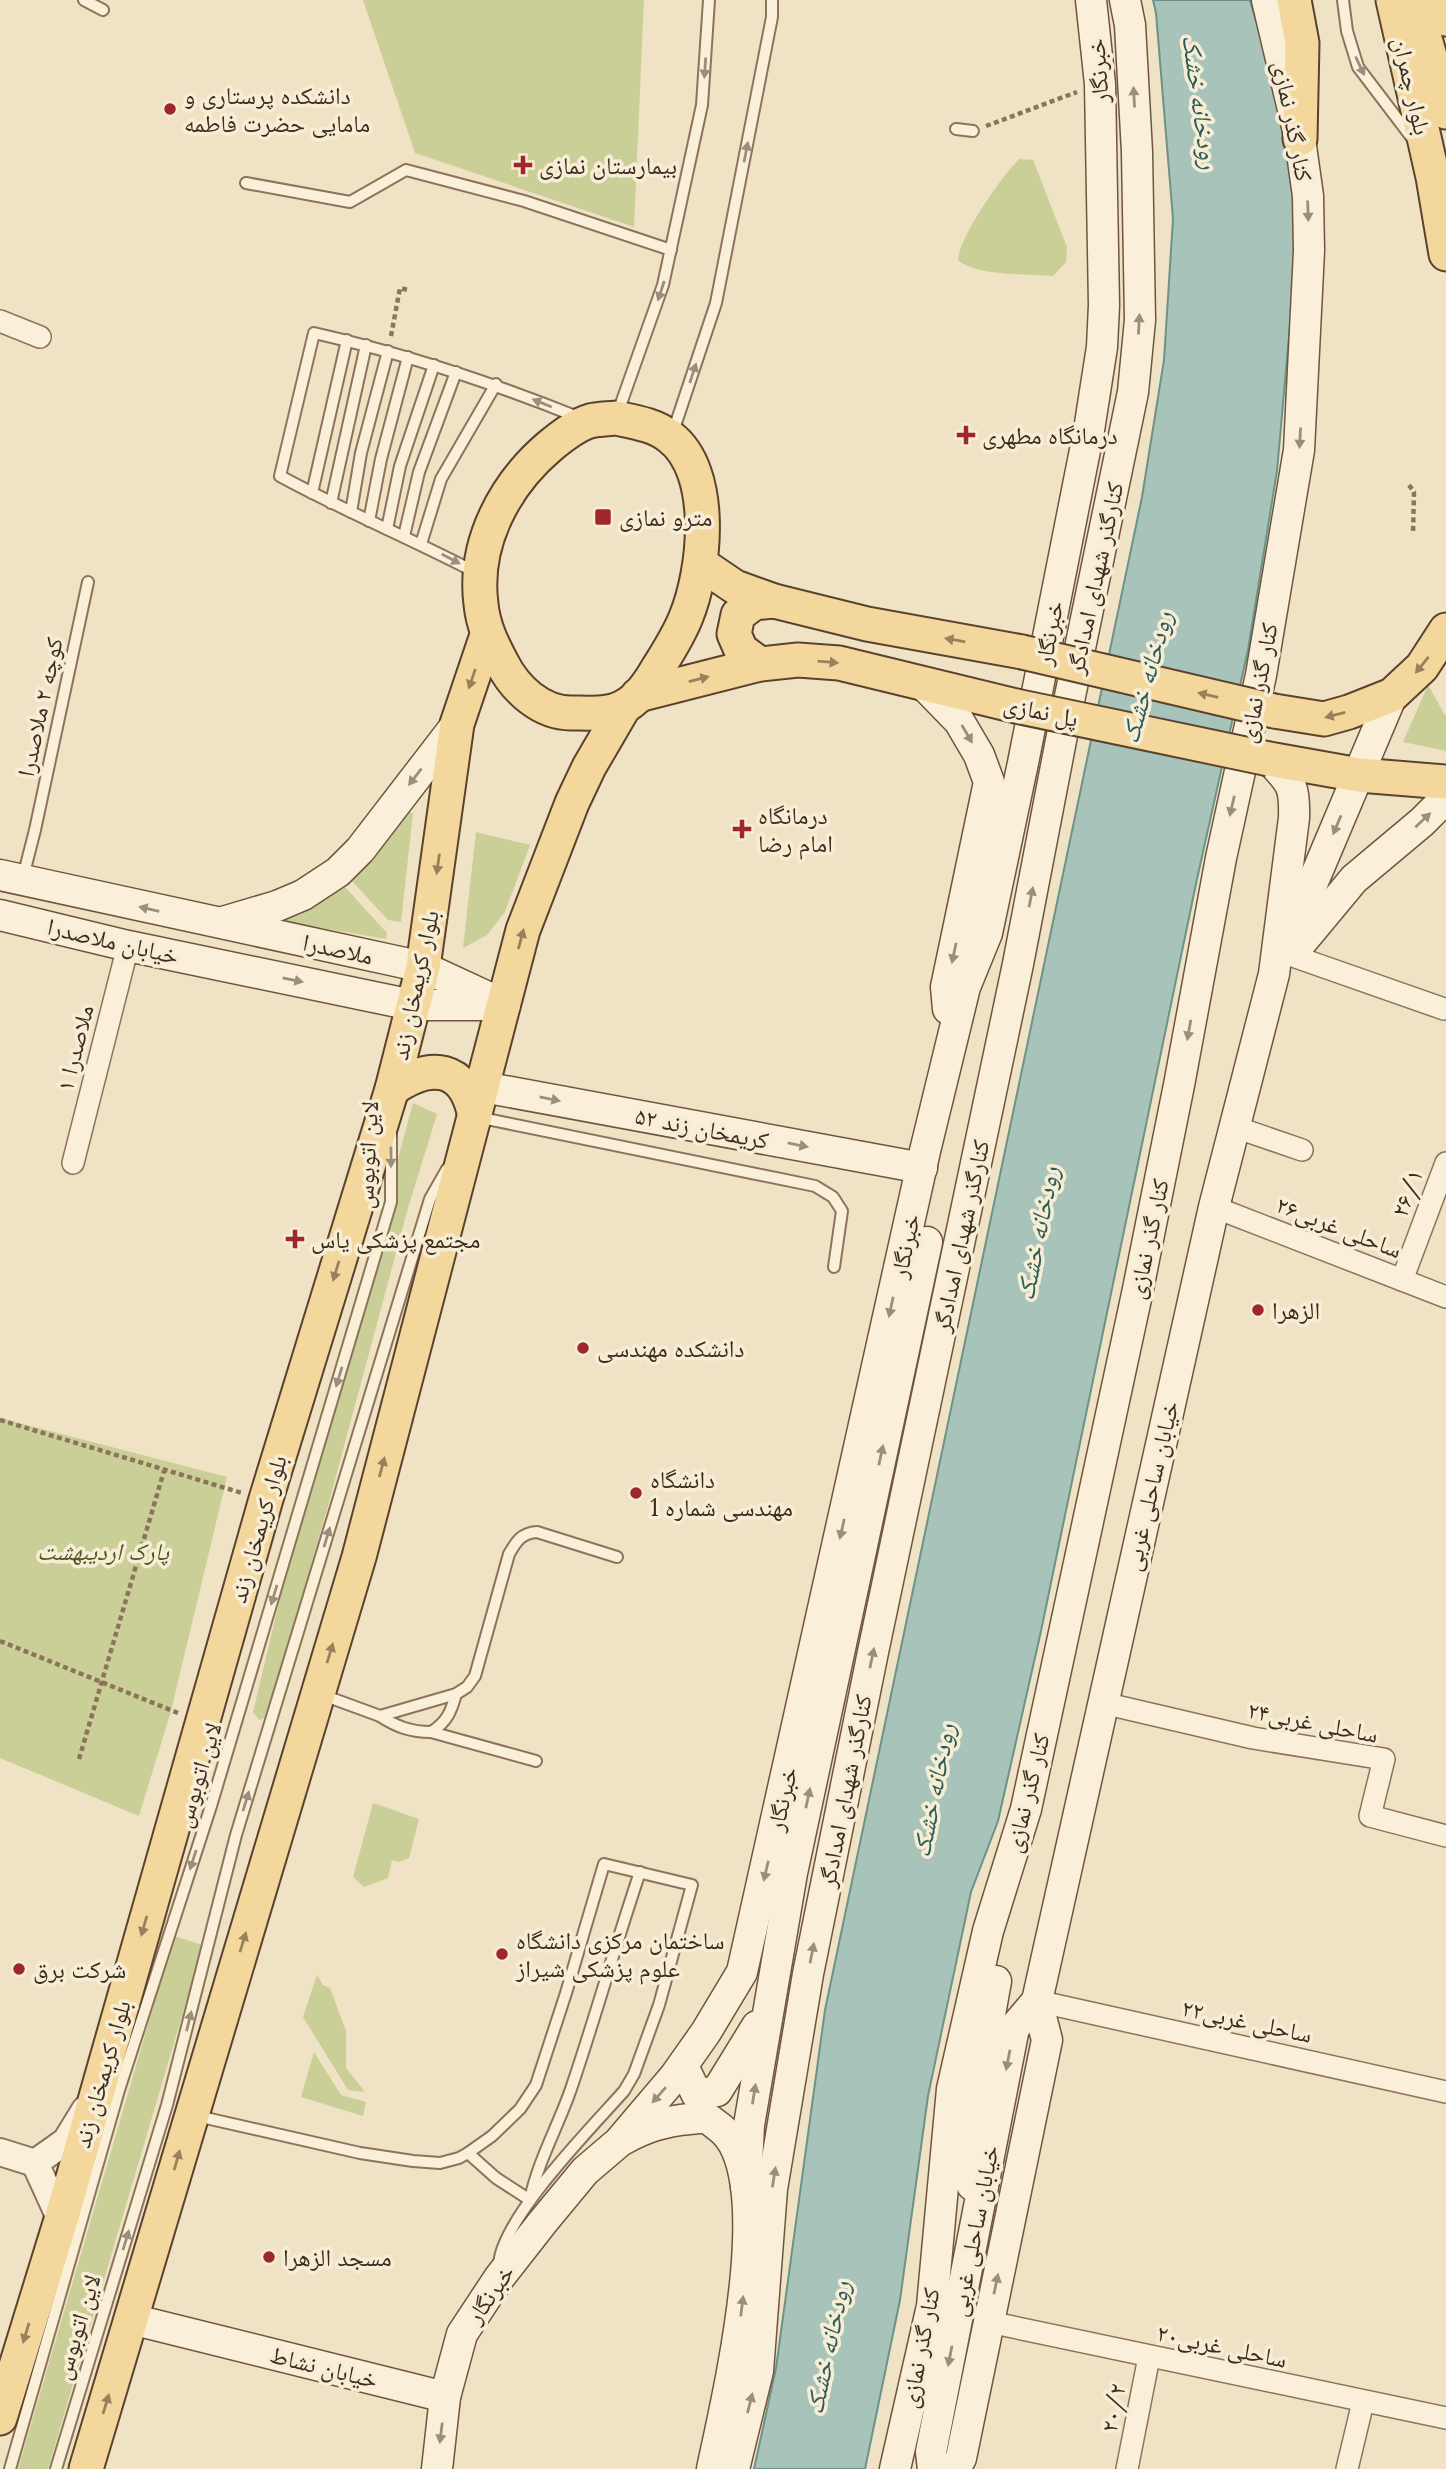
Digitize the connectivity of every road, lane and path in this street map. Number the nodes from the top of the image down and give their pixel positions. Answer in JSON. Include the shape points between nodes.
{"nodes":[{"id":1,"x":84,"y":0,"type":"edge"},
{"id":2,"x":709,"y":0,"type":"edge"},
{"id":3,"x":772,"y":0,"type":"edge"},
{"id":4,"x":1091,"y":0,"type":"edge"},
{"id":5,"x":1125,"y":0,"type":"edge"},
{"id":6,"x":1267,"y":0,"type":"edge"},
{"id":7,"x":1294,"y":0,"type":"edge"},
{"id":8,"x":1343,"y":0,"type":"edge"},
{"id":9,"x":1393,"y":0,"type":"edge"},
{"id":10,"x":1414,"y":0,"type":"edge"},
{"id":11,"x":1442,"y":0,"type":"edge"},
{"id":12,"x":103,"y":9,"type":"dead end"},
{"id":13,"x":1446,"y":19,"type":"edge"},
{"id":14,"x":1100,"y":83,"type":"junction"},
{"id":15,"x":1446,"y":112,"type":"edge"},
{"id":16,"x":956,"y":129,"type":"dead end"},
{"id":17,"x":973,"y":131,"type":"joint"},
{"id":18,"x":1300,"y":139,"type":"junction"},
{"id":19,"x":1433,"y":177,"type":"junction"},
{"id":20,"x":246,"y":183,"type":"dead end"},
{"id":21,"x":671,"y":250,"type":"junction"},
{"id":22,"x":1446,"y":254,"type":"edge"},
{"id":23,"x":408,"y":290,"type":"dead end"},
{"id":24,"x":0,"y":321,"type":"edge"},
{"id":25,"x":40,"y":337,"type":"dead end"},
{"id":26,"x":347,"y":340,"type":"junction"},
{"id":27,"x":366,"y":345,"type":"junction"},
{"id":28,"x":388,"y":351,"type":"junction"},
{"id":29,"x":408,"y":357,"type":"junction"},
{"id":30,"x":434,"y":365,"type":"junction"},
{"id":31,"x":456,"y":372,"type":"junction"},
{"id":32,"x":496,"y":384,"type":"junction"},
{"id":33,"x":603,"y":420,"type":"junction"},
{"id":34,"x":672,"y":438,"type":"junction"},
{"id":35,"x":1409,"y":485,"type":"dead end"},
{"id":36,"x":312,"y":493,"type":"junction"},
{"id":37,"x":331,"y":503,"type":"junction"},
{"id":38,"x":351,"y":512,"type":"junction"},
{"id":39,"x":369,"y":521,"type":"junction"},
{"id":40,"x":387,"y":529,"type":"junction"},
{"id":41,"x":1413,"y":534,"type":"dead end"},
{"id":42,"x":404,"y":536,"type":"junction"},
{"id":43,"x":421,"y":544,"type":"junction"},
{"id":44,"x":701,"y":564,"type":"junction"},
{"id":45,"x":480,"y":575,"type":"junction"},
{"id":46,"x":88,"y":582,"type":"dead end"},
{"id":47,"x":774,"y":601,"type":"junction"},
{"id":48,"x":1446,"y":629,"type":"edge"},
{"id":49,"x":487,"y":635,"type":"junction"},
{"id":50,"x":760,"y":664,"type":"junction"},
{"id":51,"x":922,"y":683,"type":"junction"},
{"id":52,"x":1392,"y":695,"type":"junction"},
{"id":53,"x":631,"y":701,"type":"junction"},
{"id":54,"x":457,"y":724,"type":"junction"},
{"id":55,"x":1269,"y":760,"type":"junction"},
{"id":56,"x":1359,"y":775,"type":"junction"},
{"id":57,"x":1446,"y":782,"type":"edge"},
{"id":58,"x":1446,"y":798,"type":"edge"},
{"id":59,"x":11,"y":878,"type":"edge"},
{"id":60,"x":0,"y":915,"type":"edge"},
{"id":61,"x":216,"y":924,"type":"junction"},
{"id":62,"x":987,"y":933,"type":"junction"},
{"id":63,"x":128,"y":946,"type":"junction"},
{"id":64,"x":227,"y":965,"type":"joint"},
{"id":65,"x":1282,"y":965,"type":"junction"},
{"id":66,"x":423,"y":967,"type":"junction"},
{"id":67,"x":412,"y":1005,"type":"junction"},
{"id":68,"x":505,"y":1005,"type":"junction"},
{"id":69,"x":1444,"y":1009,"type":"dead end"},
{"id":70,"x":952,"y":1043,"type":"junction"},
{"id":71,"x":391,"y":1089,"type":"junction"},
{"id":72,"x":479,"y":1102,"type":"junction"},
{"id":73,"x":1235,"y":1126,"type":"junction"},
{"id":74,"x":1302,"y":1150,"type":"dead end"},
{"id":75,"x":73,"y":1163,"type":"dead end"},
{"id":76,"x":1446,"y":1163,"type":"edge"},
{"id":77,"x":922,"y":1168,"type":"junction"},
{"id":78,"x":1213,"y":1207,"type":"junction"},
{"id":79,"x":834,"y":1267,"type":"dead end"},
{"id":80,"x":1402,"y":1280,"type":"junction"},
{"id":81,"x":1446,"y":1297,"type":"edge"},
{"id":82,"x":0,"y":1420,"type":"edge"},
{"id":83,"x":164,"y":1471,"type":"junction"},
{"id":84,"x":266,"y":1499,"type":"junction"},
{"id":85,"x":617,"y":1557,"type":"dead end"},
{"id":86,"x":0,"y":1641,"type":"edge"},
{"id":87,"x":101,"y":1682,"type":"junction"},
{"id":88,"x":318,"y":1693,"type":"junction"},
{"id":89,"x":456,"y":1694,"type":"junction"},
{"id":90,"x":1103,"y":1703,"type":"junction"},
{"id":91,"x":171,"y":1711,"type":"dead end"},
{"id":92,"x":380,"y":1716,"type":"junction"},
{"id":93,"x":431,"y":1732,"type":"junction"},
{"id":94,"x":79,"y":1759,"type":"dead end"},
{"id":95,"x":536,"y":1760,"type":"dead end"},
{"id":96,"x":1026,"y":1809,"type":"junction"},
{"id":97,"x":1446,"y":1836,"type":"edge"},
{"id":98,"x":640,"y":1872,"type":"junction"},
{"id":99,"x":1037,"y":2001,"type":"junction"},
{"id":100,"x":768,"y":2006,"type":"junction"},
{"id":101,"x":683,"y":2066,"type":"junction"},
{"id":102,"x":97,"y":2090,"type":"junction"},
{"id":103,"x":1446,"y":2092,"type":"edge"},
{"id":104,"x":190,"y":2115,"type":"junction"},
{"id":105,"x":619,"y":2142,"type":"junction"},
{"id":106,"x":0,"y":2152,"type":"edge"},
{"id":107,"x":468,"y":2153,"type":"junction"},
{"id":108,"x":35,"y":2163,"type":"junction"},
{"id":109,"x":746,"y":2186,"type":"junction"},
{"id":110,"x":530,"y":2200,"type":"junction"},
{"id":111,"x":61,"y":2220,"type":"junction"},
{"id":112,"x":974,"y":2229,"type":"junction"},
{"id":113,"x":499,"y":2278,"type":"junction"},
{"id":114,"x":131,"y":2319,"type":"junction"},
{"id":115,"x":989,"y":2322,"type":"junction"},
{"id":116,"x":1149,"y":2357,"type":"junction"},
{"id":117,"x":446,"y":2397,"type":"junction"},
{"id":118,"x":1363,"y":2402,"type":"junction"},
{"id":119,"x":0,"y":2418,"type":"edge"},
{"id":120,"x":1446,"y":2418,"type":"edge"},
{"id":121,"x":10,"y":2469,"type":"edge"},
{"id":122,"x":56,"y":2469,"type":"edge"},
{"id":123,"x":86,"y":2469,"type":"edge"},
{"id":124,"x":437,"y":2469,"type":"edge"},
{"id":125,"x":712,"y":2469,"type":"edge"},
{"id":126,"x":734,"y":2469,"type":"edge"},
{"id":127,"x":895,"y":2469,"type":"edge"},
{"id":128,"x":933,"y":2469,"type":"edge"},
{"id":129,"x":955,"y":2469,"type":"edge"},
{"id":130,"x":1127,"y":2469,"type":"edge"},
{"id":131,"x":1347,"y":2469,"type":"edge"}],
"edges":[{"from":1,"to":12,"type":"lane"},
{"from":2,"to":21,"type":"lane","one_way":true,"via":[[702,105]]},
{"from":34,"to":3,"type":"lane","one_way":true,"via":[[716,303]]},
{"from":4,"to":14,"type":"main road","name":"خبرنگار"},
{"from":126,"to":5,"type":"main road","name":"کنارگذر شهدای امدادگر","one_way":true,"via":[[758,2371],[772,2189],[808,1974],[1133,392],[1140,320],[1137,152]]},
{"from":6,"to":18,"type":"main road","name":"کنار گذر نمازی"},
{"from":7,"to":18,"type":"main road","via":[[1302,43]]},
{"from":8,"to":19,"type":"lane","one_way":true,"via":[[1359,67],[1409,134]]},
{"from":9,"to":19,"type":"main road","name":"بلوار چمران"},
{"from":10,"to":15,"type":"main road"},
{"from":11,"to":13,"type":"main road"},
{"from":14,"to":17,"type":"path"},
{"from":14,"to":62,"type":"main road","name":"خبرنگار","via":[[1102,347]]},
{"from":16,"to":17,"type":"lane"},
{"from":18,"to":96,"type":"main road","name":"کنار گذر نمازی","one_way":true,"via":[[1309,251],[1299,450],[1282,557],[1137,1294]]},
{"from":19,"to":22,"type":"main road","name":"بلوار چمران"},
{"from":20,"to":21,"type":"lane","via":[[349,202],[406,170],[524,201]]},
{"from":21,"to":33,"type":"lane","one_way":true,"via":[[663,285]]},
{"from":23,"to":28,"type":"path","via":[[400,288]]},
{"from":24,"to":25,"type":"street"},
{"from":26,"to":27,"type":"lane"},
{"from":26,"to":36,"type":"lane"},
{"from":26,"to":36,"type":"lane","via":[[314,333],[287,443],[280,476]]},
{"from":27,"to":28,"type":"lane"},
{"from":27,"to":37,"type":"lane"},
{"from":28,"to":29,"type":"lane"},
{"from":28,"to":38,"type":"lane"},
{"from":29,"to":30,"type":"lane"},
{"from":29,"to":39,"type":"lane"},
{"from":30,"to":31,"type":"lane"},
{"from":30,"to":40,"type":"lane","via":[[400,466]]},
{"from":31,"to":32,"type":"lane"},
{"from":31,"to":42,"type":"lane","via":[[419,472]]},
{"from":33,"to":32,"type":"lane","one_way":true},
{"from":32,"to":43,"type":"lane","via":[[441,479]]},
{"from":33,"to":34,"type":"main road","via":[[645,424]]},
{"from":33,"to":45,"type":"main road","via":[[560,438],[529,464],[498,510]]},
{"from":34,"to":44,"type":"main road","via":[[696,478],[703,519]]},
{"from":35,"to":41,"type":"path","via":[[1414,492]]},
{"from":36,"to":37,"type":"lane"},
{"from":37,"to":38,"type":"lane"},
{"from":38,"to":39,"type":"lane"},
{"from":39,"to":40,"type":"lane"},
{"from":40,"to":42,"type":"lane"},
{"from":42,"to":43,"type":"lane"},
{"from":43,"to":45,"type":"lane","one_way":true},
{"from":44,"to":47,"type":"main road","via":[[736,587]]},
{"from":44,"to":53,"type":"main road","via":[[675,641]]},
{"from":45,"to":49,"type":"main road"},
{"from":46,"to":59,"type":"lane","name":"کوچه ۲ ملاصدرا","via":[[35,830]]},
{"from":47,"to":50,"type":"main road","via":[[754,603],[738,615],[734,634],[741,650]]},
{"from":52,"to":47,"type":"main road","one_way":true,"bridge":true,"via":[[1324,719]]},
{"from":48,"to":52,"type":"main road","one_way":true,"via":[[1422,667]]},
{"from":49,"to":53,"type":"main road","name":"پل نمازی","via":[[510,679],[533,701],[561,713],[603,713]]},
{"from":49,"to":54,"type":"main road","name":"بلوار کریمخان زند","one_way":true},
{"from":50,"to":51,"type":"main road","name":"پل نمازی","one_way":true,"via":[[799,660],[839,663]]},
{"from":53,"to":50,"type":"main road","name":"پل نمازی","one_way":true},
{"from":51,"to":55,"type":"main road","name":"پل نمازی","bridge":true},
{"from":51,"to":70,"type":"main road","one_way":true,"via":[[959,721],[989,782],[946,987]]},
{"from":52,"to":56,"type":"main road"},
{"from":68,"to":53,"type":"main road","one_way":true,"via":[[523,930],[572,803]]},
{"from":54,"to":61,"type":"main road","one_way":true,"via":[[338,872],[294,899]]},
{"from":54,"to":66,"type":"main road","name":"بلوار کریمخان زند","one_way":true},
{"from":55,"to":56,"type":"main road","name":"پل نمازی"},
{"from":55,"to":65,"type":"main road","via":[[1290,782],[1294,796]]},
{"from":56,"to":57,"type":"main road","name":"پل نمازی"},
{"from":56,"to":65,"type":"main road","one_way":true},
{"from":65,"to":58,"type":"main road","one_way":true,"via":[[1354,879]]},
{"from":61,"to":59,"type":"main road","name":"خیابان ملاصدرا","one_way":true},
{"from":60,"to":63,"type":"main road","name":"خیابان ملاصدرا"},
{"from":61,"to":66,"type":"main road","name":"ملاصدرا"},
{"from":62,"to":70,"type":"main road","name":"خبرنگار","via":[[965,987]]},
{"from":100,"to":62,"type":"main road","one_way":true,"via":[[792,1873],[980,996]]},
{"from":63,"to":64,"type":"main road","name":"خیابان ملاصدرا"},
{"from":63,"to":75,"type":"street","name":"۱ ملاصدرا"},
{"from":64,"to":67,"type":"main road","name":"ملاصدرا","one_way":true},
{"from":65,"to":69,"type":"street"},
{"from":65,"to":73,"type":"main road","name":"خیابان ساحلی غربی"},
{"from":66,"to":67,"type":"main road","name":"بلوار کریمخان زند"},
{"from":66,"to":68,"type":"main road","name":"ملاصدرا"},
{"from":67,"to":68,"type":"main road","name":"ملاصدرا"},
{"from":67,"to":71,"type":"main road","name":"بلوار کریمخان زند"},
{"from":68,"to":72,"type":"main road"},
{"from":70,"to":77,"type":"main road","name":"خبرنگار"},
{"from":71,"to":72,"type":"main road","via":[[423,1073],[443,1072],[463,1084]]},
{"from":71,"to":84,"type":"main road","name":"بلوار کریمخان زند","one_way":true},
{"from":71,"to":121,"type":"lane","name":"لاین اتوبوس","one_way":true,"via":[[391,1202],[211,1806],[119,2090]]},
{"from":72,"to":77,"type":"main road","name":"کریمخان زند ۵۲","one_way":true},
{"from":72,"to":79,"type":"lane","via":[[815,1186],[833,1197],[842,1211]]},
{"from":88,"to":72,"type":"main road","one_way":true,"via":[[359,1557]]},
{"from":122,"to":72,"type":"lane","name":"لاین اتوبوس","one_way":true,"via":[[167,2105],[236,1835],[430,1199]]},
{"from":73,"to":74,"type":"street"},
{"from":73,"to":78,"type":"main road","name":"خیابان ساحلی غربی"},
{"from":76,"to":80,"type":"street","name":"۲۶/۱"},
{"from":77,"to":101,"type":"main road","name":"خبرنگار","one_way":true,"via":[[742,1972]]},
{"from":78,"to":80,"type":"street","name":"ساحلی غربی۲۶"},
{"from":78,"to":90,"type":"main road","name":"خیابان ساحلی غربی"},
{"from":80,"to":81,"type":"street","name":"ساحلی غربی۲۶"},
{"from":82,"to":83,"type":"path"},
{"from":83,"to":84,"type":"path"},
{"from":83,"to":87,"type":"path"},
{"from":84,"to":102,"type":"main road","name":"بلوار کریمخان زند","one_way":true},
{"from":85,"to":89,"type":"lane","via":[[537,1532],[518,1540],[509,1554],[475,1675]]},
{"from":86,"to":87,"type":"path"},
{"from":87,"to":91,"type":"path"},
{"from":87,"to":94,"type":"path"},
{"from":88,"to":92,"type":"lane"},
{"from":104,"to":88,"type":"main road","one_way":true},
{"from":89,"to":92,"type":"lane"},
{"from":89,"to":93,"type":"lane","via":[[444,1724]]},
{"from":90,"to":97,"type":"street","name":"ساحلی غربی۲۴","via":[[1252,1738],[1384,1759],[1370,1816]]},
{"from":90,"to":99,"type":"main road","name":"خیابان ساحلی غربی"},
{"from":92,"to":93,"type":"lane","via":[[414,1732]]},
{"from":93,"to":95,"type":"lane"},
{"from":96,"to":112,"type":"main road","via":[[969,2131]]},
{"from":96,"to":127,"type":"main road","name":"کنار گذر نمازی","via":[[988,1931],[952,2089],[932,2306]]},
{"from":98,"to":107,"type":"lane","via":[[604,1864],[536,2085],[520,2109]]},
{"from":98,"to":110,"type":"lane","via":[[562,2117],[537,2169]]},
{"from":98,"to":110,"type":"lane","via":[[692,1885],[659,2006],[624,2091]]},
{"from":99,"to":103,"type":"street","name":"ساحلی غربی۲۲"},
{"from":99,"to":112,"type":"main road","name":"خیابان ساحلی غربی","one_way":true,"via":[[1014,2028]]},
{"from":115,"to":99,"type":"main road","name":"خیابان ساحلی غربی","one_way":true,"via":[[1046,2040]]},
{"from":100,"to":101,"type":"main road","via":[[718,2091],[697,2095]]},
{"from":109,"to":100,"type":"main road","one_way":true,"via":[[749,2125]]},
{"from":101,"to":105,"type":"main road","name":"خبرنگار","one_way":true},
{"from":102,"to":108,"type":"street","via":[[66,2141]]},
{"from":102,"to":111,"type":"main road","name":"بلوار کریمخان زند"},
{"from":104,"to":107,"type":"lane","via":[[413,2161],[440,2163]]},
{"from":114,"to":104,"type":"main road","one_way":true},
{"from":105,"to":109,"type":"main road","via":[[647,2127],[706,2118],[726,2132],[741,2156]]},
{"from":105,"to":113,"type":"main road","name":"خبرنگار","via":[[585,2171]]},
{"from":106,"to":108,"type":"street"},
{"from":107,"to":110,"type":"lane"},
{"from":108,"to":111,"type":"street"},
{"from":125,"to":109,"type":"main road","one_way":true,"via":[[743,2305]]},
{"from":110,"to":113,"type":"lane","via":[[499,2254]]},
{"from":111,"to":119,"type":"main road","name":"بلوار کریمخان زند","one_way":true},
{"from":112,"to":128,"type":"main road","name":"خیابان ساحلی غربی","one_way":true,"via":[[931,2452]]},
{"from":113,"to":117,"type":"main road","name":"خبرنگار","via":[[462,2334]]},
{"from":114,"to":117,"type":"main road","name":"خیابان نشاط"},
{"from":123,"to":114,"type":"main road","one_way":true},
{"from":115,"to":116,"type":"street","name":"ساحلی غربی۲۰"},
{"from":115,"to":129,"type":"main road","name":"خیابان ساحلی غربی"},
{"from":116,"to":118,"type":"street","name":"ساحلی غربی۲۰"},
{"from":116,"to":130,"type":"street","name":"۲۰/۲"},
{"from":117,"to":124,"type":"main road","one_way":true},
{"from":118,"to":120,"type":"street","name":"ساحلی غربی۲۰"},
{"from":118,"to":131,"type":"street"}]}
